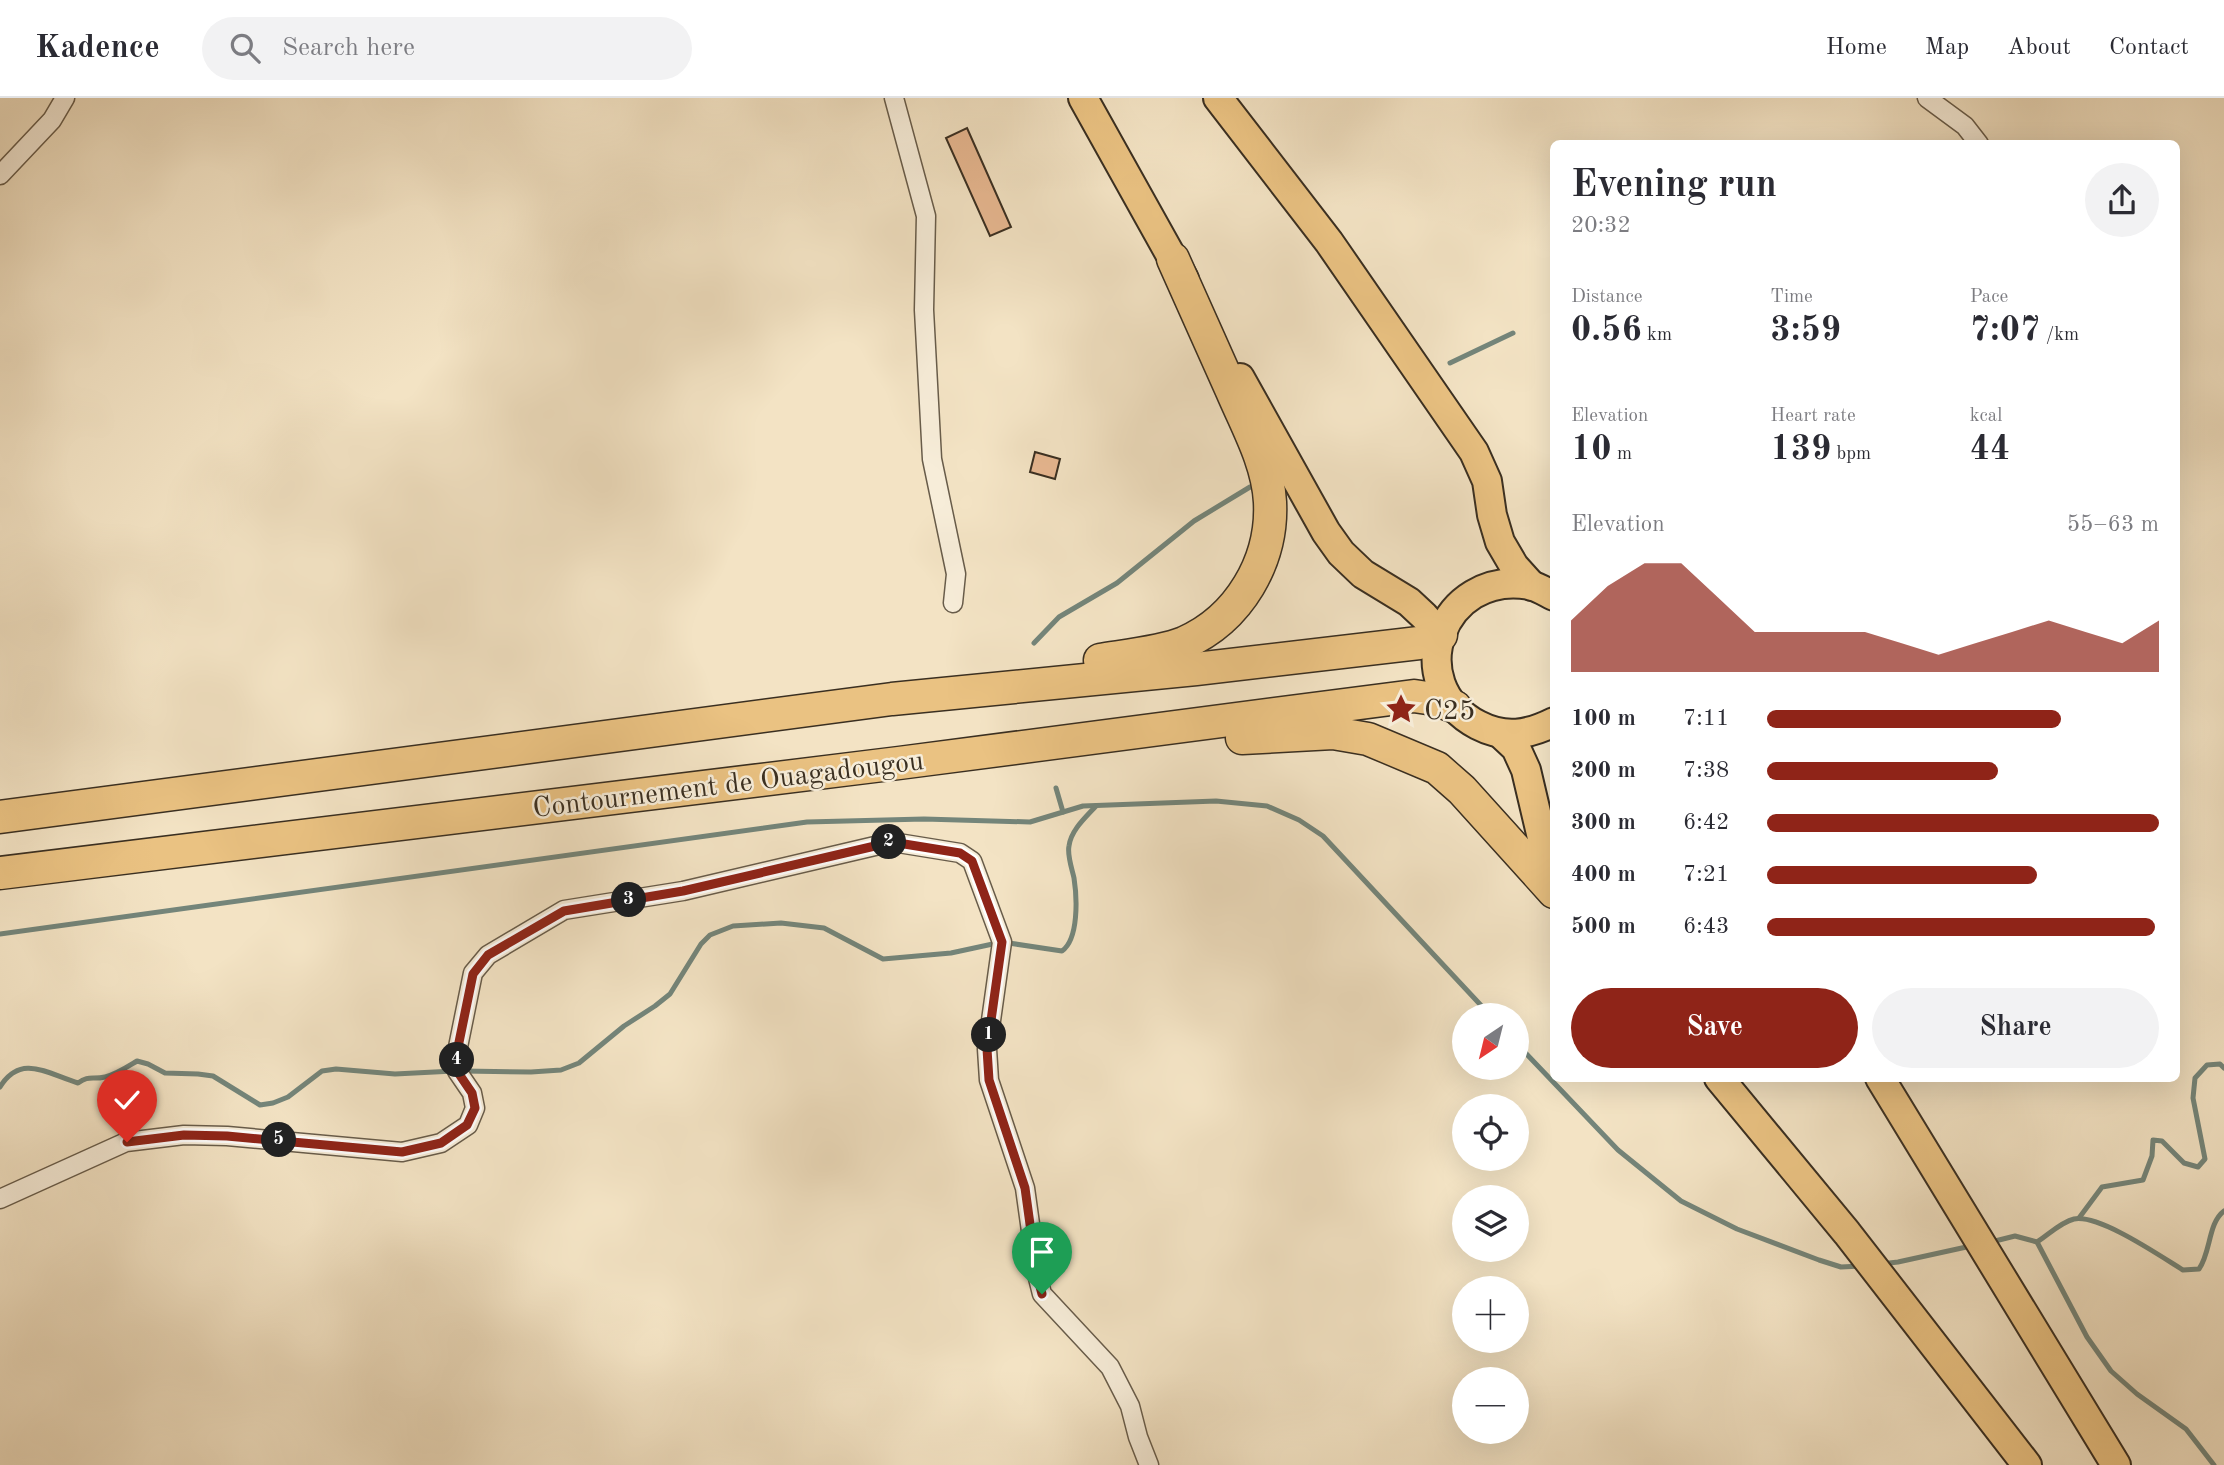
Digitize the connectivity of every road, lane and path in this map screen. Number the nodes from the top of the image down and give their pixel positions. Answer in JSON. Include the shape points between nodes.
{"nodes":[{"id":1,"x":65,"y":98,"type":"edge"},
{"id":2,"x":894,"y":98,"type":"edge"},
{"id":3,"x":1083,"y":98,"type":"edge"},
{"id":4,"x":1218,"y":98,"type":"edge"},
{"id":5,"x":1927,"y":98,"type":"edge"},
{"id":6,"x":1976,"y":140,"type":"edge"},
{"id":7,"x":0,"y":175,"type":"edge"},
{"id":8,"x":1173,"y":259,"type":"junction"},
{"id":9,"x":1543,"y":591,"type":"edge"},
{"id":10,"x":953,"y":603,"type":"dead end"},
{"id":11,"x":1441,"y":635,"type":"junction"},
{"id":12,"x":892,"y":699,"type":"junction"},
{"id":13,"x":1455,"y":707,"type":"junction"},
{"id":14,"x":1550,"y":724,"type":"edge"},
{"id":15,"x":1500,"y":733,"type":"junction"},
{"id":16,"x":899,"y":763,"type":"junction"},
{"id":17,"x":0,"y":817,"type":"edge"},
{"id":18,"x":1550,"y":855,"type":"edge"},
{"id":19,"x":0,"y":873,"type":"edge"},
{"id":20,"x":1550,"y":888,"type":"edge"},
{"id":21,"x":1722,"y":1082,"type":"edge"},
{"id":22,"x":1882,"y":1082,"type":"edge"},
{"id":23,"x":0,"y":1199,"type":"edge"},
{"id":24,"x":1149,"y":1465,"type":"edge"},
{"id":25,"x":2026,"y":1465,"type":"edge"},
{"id":26,"x":2116,"y":1465,"type":"edge"}],
"edges":[{"from":1,"to":7,"type":"street","via":[[52,120]]},
{"from":2,"to":10,"type":"street","via":[[926,216],[924,310],[932,459],[956,574]]},
{"from":3,"to":8,"type":"main road"},
{"from":4,"to":9,"type":"main road","via":[[1329,242],[1474,452],[1488,481],[1500,542],[1514,566]]},
{"from":5,"to":6,"type":"street","via":[[1965,126]]},
{"from":8,"to":11,"type":"main road","via":[[1326,532],[1363,574],[1409,602]]},
{"from":8,"to":12,"type":"highway","via":[[1261,459],[1270,500],[1269,534],[1259,568],[1243,596],[1220,621],[1183,643]]},
{"from":9,"to":11,"type":"main road","name":"Contournement de Ouagadougou","via":[[1506,583],[1481,589],[1459,604]]},
{"from":11,"to":12,"type":"highway","via":[[1419,643]]},
{"from":11,"to":13,"type":"main road","name":"Contournement de Ouagadougou","via":[[1438,676]]},
{"from":12,"to":17,"type":"highway"},
{"from":13,"to":15,"type":"main road","name":"Contournement de Ouagadougou","via":[[1466,719]]},
{"from":13,"to":16,"type":"highway","name":"Contournement de Ouagadougou","via":[[1414,696]]},
{"from":14,"to":15,"type":"main road","name":"Contournement de Ouagadougou","via":[[1535,731]]},
{"from":15,"to":18,"type":"main road","via":[[1516,748],[1526,770]]},
{"from":16,"to":19,"type":"highway","name":"Contournement de Ouagadougou"},
{"from":16,"to":20,"type":"highway","via":[[1292,734],[1333,733],[1368,739],[1437,768]]},
{"from":21,"to":25,"type":"main road","via":[[1847,1233]]},
{"from":22,"to":26,"type":"main road"},
{"from":23,"to":24,"type":"street","via":[[127,1142],[184,1135],[227,1136],[402,1152],[441,1143],[467,1125],[475,1108],[472,1093],[457,1071],[473,974],[488,955],[564,911],[683,891],[892,842],[960,853],[972,861],[1002,942],[987,1049],[989,1080],[1025,1188],[1042,1294],[1110,1367],[1130,1406]]}]}
